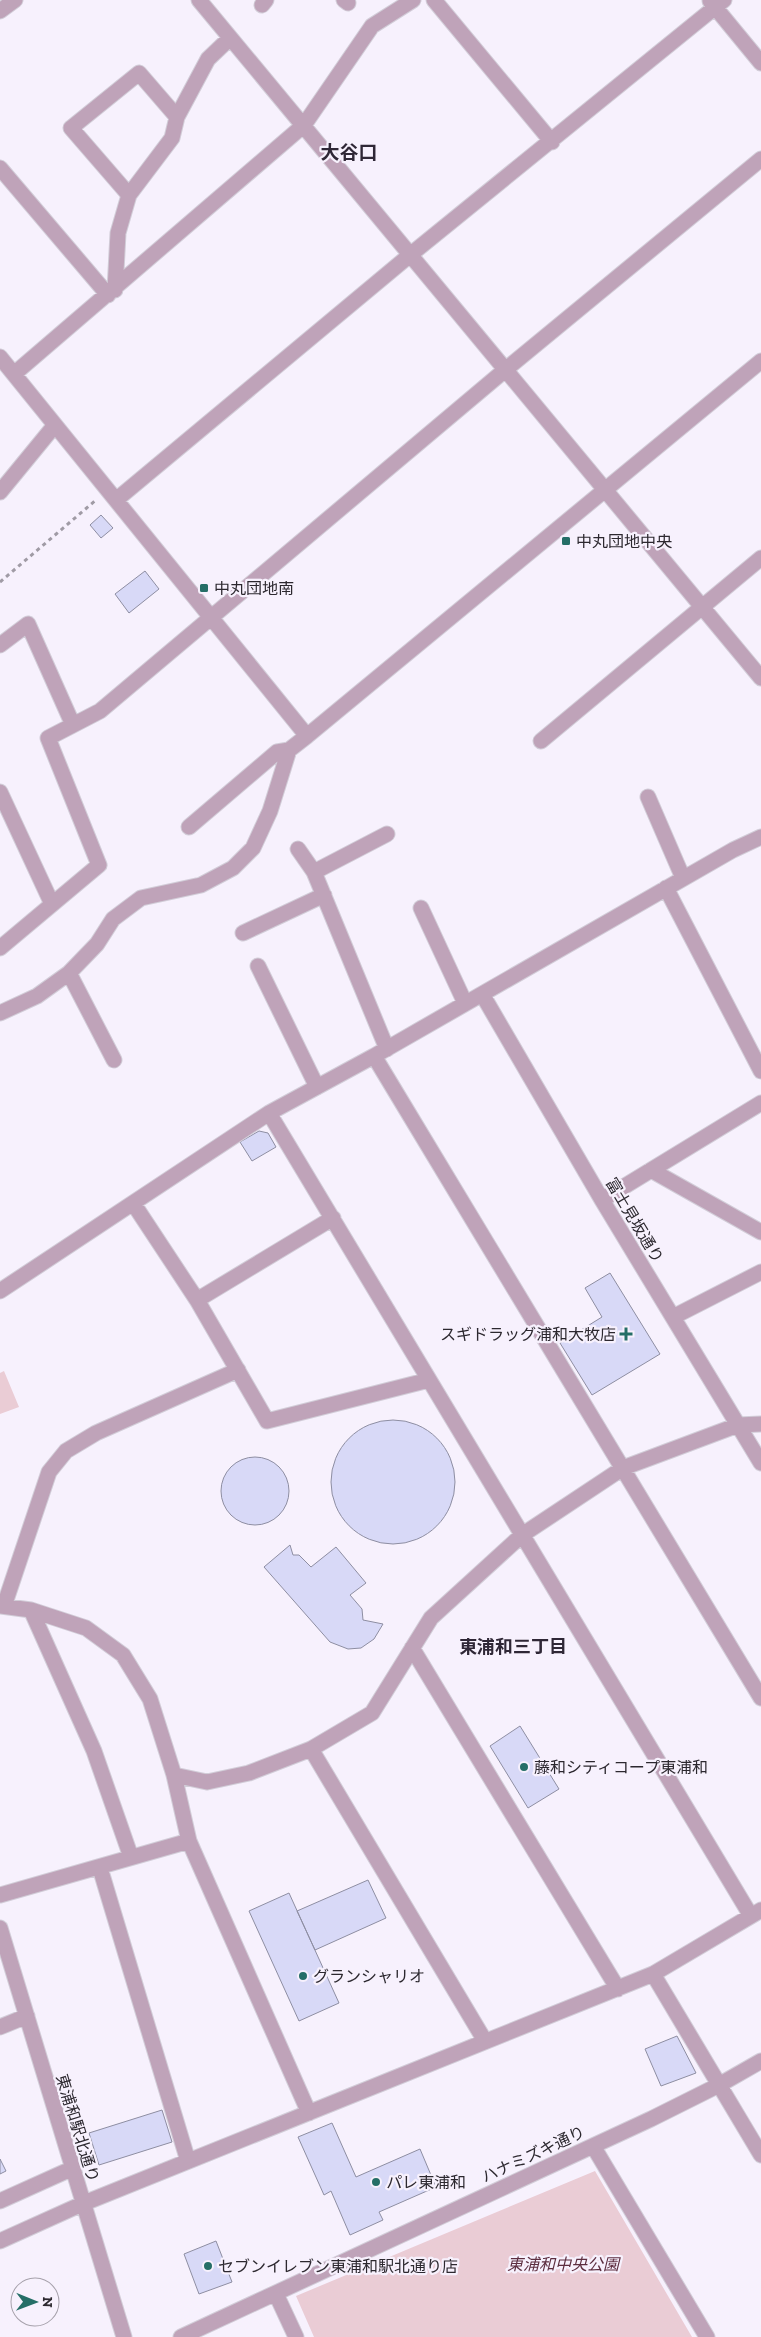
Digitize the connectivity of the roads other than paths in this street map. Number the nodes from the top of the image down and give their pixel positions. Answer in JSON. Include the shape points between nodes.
{"nodes":[{"id":1,"x":15,"y":0,"type":"edge"},
{"id":2,"x":199,"y":0,"type":"edge"},
{"id":3,"x":413,"y":0,"type":"edge"},
{"id":4,"x":434,"y":0,"type":"edge"},
{"id":5,"x":716,"y":2,"type":"edge"},
{"id":6,"x":0,"y":11,"type":"edge"},
{"id":7,"x":229,"y":39,"type":"junction"},
{"id":8,"x":761,"y":64,"type":"edge"},
{"id":9,"x":177,"y":117,"type":"junction"},
{"id":10,"x":304,"y":125,"type":"junction"},
{"id":11,"x":552,"y":142,"type":"junction"},
{"id":12,"x":761,"y":159,"type":"edge"},
{"id":13,"x":0,"y":168,"type":"edge"},
{"id":14,"x":129,"y":195,"type":"junction"},
{"id":15,"x":410,"y":255,"type":"junction"},
{"id":16,"x":111,"y":292,"type":"junction"},
{"id":17,"x":0,"y":357,"type":"edge"},
{"id":18,"x":761,"y":361,"type":"edge"},
{"id":19,"x":505,"y":370,"type":"junction"},
{"id":20,"x":14,"y":374,"type":"junction"},
{"id":21,"x":55,"y":425,"type":"junction"},
{"id":22,"x":604,"y":490,"type":"junction"},
{"id":23,"x":0,"y":492,"type":"edge"},
{"id":24,"x":112,"y":495,"type":"junction"},
{"id":25,"x":761,"y":558,"type":"edge"},
{"id":26,"x":701,"y":607,"type":"junction"},
{"id":27,"x":212,"y":618,"type":"junction"},
{"id":28,"x":0,"y":645,"type":"edge"},
{"id":29,"x":761,"y":678,"type":"edge"},
{"id":30,"x":73,"y":725,"type":"junction"},
{"id":31,"x":307,"y":736,"type":"junction"},
{"id":32,"x":541,"y":742,"type":"dead end"},
{"id":33,"x":289,"y":750,"type":"junction"},
{"id":34,"x":0,"y":792,"type":"edge"},
{"id":35,"x":648,"y":797,"type":"dead end"},
{"id":36,"x":189,"y":828,"type":"dead end"},
{"id":37,"x":386,"y":834,"type":"dead end"},
{"id":38,"x":761,"y":837,"type":"edge"},
{"id":39,"x":298,"y":849,"type":"dead end"},
{"id":40,"x":314,"y":872,"type":"junction"},
{"id":41,"x":683,"y":878,"type":"junction"},
{"id":42,"x":666,"y":888,"type":"junction"},
{"id":43,"x":324,"y":896,"type":"junction"},
{"id":44,"x":52,"y":904,"type":"junction"},
{"id":45,"x":421,"y":908,"type":"dead end"},
{"id":46,"x":243,"y":933,"type":"dead end"},
{"id":47,"x":0,"y":948,"type":"edge"},
{"id":48,"x":258,"y":966,"type":"dead end"},
{"id":49,"x":69,"y":973,"type":"junction"},
{"id":50,"x":482,"y":994,"type":"junction"},
{"id":51,"x":465,"y":1003,"type":"junction"},
{"id":52,"x":0,"y":1013,"type":"edge"},
{"id":53,"x":380,"y":1052,"type":"junction"},
{"id":54,"x":114,"y":1060,"type":"dead end"},
{"id":55,"x":761,"y":1071,"type":"edge"},
{"id":56,"x":317,"y":1087,"type":"junction"},
{"id":57,"x":761,"y":1103,"type":"edge"},
{"id":58,"x":269,"y":1113,"type":"junction"},
{"id":59,"x":651,"y":1170,"type":"junction"},
{"id":60,"x":602,"y":1200,"type":"junction"},
{"id":61,"x":133,"y":1203,"type":"junction"},
{"id":62,"x":333,"y":1218,"type":"junction"},
{"id":63,"x":761,"y":1232,"type":"edge"},
{"id":64,"x":761,"y":1272,"type":"edge"},
{"id":65,"x":0,"y":1291,"type":"edge"},
{"id":66,"x":196,"y":1300,"type":"junction"},
{"id":67,"x":672,"y":1317,"type":"junction"},
{"id":68,"x":238,"y":1370,"type":"junction"},
{"id":69,"x":430,"y":1380,"type":"junction"},
{"id":70,"x":761,"y":1424,"type":"edge"},
{"id":71,"x":738,"y":1425,"type":"junction"},
{"id":72,"x":761,"y":1463,"type":"edge"},
{"id":73,"x":623,"y":1468,"type":"junction"},
{"id":74,"x":522,"y":1535,"type":"junction"},
{"id":75,"x":2,"y":1606,"type":"edge"},
{"id":76,"x":31,"y":1610,"type":"junction"},
{"id":77,"x":412,"y":1648,"type":"junction"},
{"id":78,"x":761,"y":1698,"type":"edge"},
{"id":79,"x":311,"y":1749,"type":"junction"},
{"id":80,"x":174,"y":1775,"type":"junction"},
{"id":81,"x":189,"y":1841,"type":"junction"},
{"id":82,"x":131,"y":1857,"type":"junction"},
{"id":83,"x":100,"y":1868,"type":"junction"},
{"id":84,"x":0,"y":1896,"type":"edge"},
{"id":85,"x":756,"y":1913,"type":"edge"},
{"id":86,"x":0,"y":1928,"type":"edge"},
{"id":87,"x":654,"y":1974,"type":"junction"},
{"id":88,"x":618,"y":1989,"type":"junction"},
{"id":89,"x":27,"y":2016,"type":"junction"},
{"id":90,"x":0,"y":2027,"type":"edge"},
{"id":91,"x":485,"y":2042,"type":"junction"},
{"id":92,"x":761,"y":2061,"type":"edge"},
{"id":93,"x":719,"y":2086,"type":"junction"},
{"id":94,"x":309,"y":2113,"type":"junction"},
{"id":95,"x":593,"y":2146,"type":"junction"},
{"id":96,"x":761,"y":2155,"type":"edge"},
{"id":97,"x":188,"y":2161,"type":"junction"},
{"id":98,"x":71,"y":2169,"type":"junction"},
{"id":99,"x":0,"y":2201,"type":"edge"},
{"id":100,"x":82,"y":2204,"type":"junction"},
{"id":101,"x":0,"y":2241,"type":"edge"},
{"id":102,"x":276,"y":2294,"type":"junction"},
{"id":103,"x":124,"y":2337,"type":"edge"},
{"id":104,"x":181,"y":2337,"type":"edge"},
{"id":105,"x":296,"y":2337,"type":"edge"},
{"id":106,"x":707,"y":2337,"type":"edge"}],
"edges":[{"from":1,"to":6,"type":"street"},
{"from":2,"to":7,"type":"street"},
{"from":3,"to":10,"type":"street","via":[[372,26]]},
{"from":4,"to":11,"type":"street"},
{"from":5,"to":8,"type":"street"},
{"from":5,"to":11,"type":"street"},
{"from":7,"to":9,"type":"street","via":[[208,59]]},
{"from":7,"to":10,"type":"street"},
{"from":9,"to":14,"type":"street","via":[[172,138]]},
{"from":9,"to":14,"type":"street","via":[[139,73],[71,128]]},
{"from":10,"to":15,"type":"street"},
{"from":10,"to":16,"type":"street"},
{"from":11,"to":15,"type":"street"},
{"from":12,"to":19,"type":"street"},
{"from":13,"to":16,"type":"street"},
{"from":14,"to":16,"type":"street","via":[[118,233]]},
{"from":15,"to":19,"type":"street"},
{"from":15,"to":24,"type":"street"},
{"from":16,"to":20,"type":"street"},
{"from":17,"to":20,"type":"street"},
{"from":18,"to":22,"type":"street"},
{"from":19,"to":22,"type":"street"},
{"from":19,"to":27,"type":"street"},
{"from":20,"to":21,"type":"street"},
{"from":21,"to":23,"type":"street"},
{"from":21,"to":24,"type":"street"},
{"from":22,"to":26,"type":"street"},
{"from":22,"to":31,"type":"street"},
{"from":24,"to":27,"type":"street"},
{"from":25,"to":26,"type":"street"},
{"from":26,"to":29,"type":"street"},
{"from":26,"to":32,"type":"street"},
{"from":27,"to":30,"type":"street","via":[[100,711]]},
{"from":27,"to":31,"type":"street"},
{"from":28,"to":30,"type":"street","via":[[28,624]]},
{"from":30,"to":44,"type":"street","via":[[48,738],[98,865]]},
{"from":31,"to":33,"type":"street"},
{"from":33,"to":36,"type":"street","via":[[277,752]]},
{"from":33,"to":49,"type":"street","via":[[270,811],[253,848],[233,868],[201,885],[141,898],[113,919],[97,944]]},
{"from":34,"to":44,"type":"street"},
{"from":35,"to":41,"type":"street"},
{"from":37,"to":40,"type":"street"},
{"from":38,"to":41,"type":"street"},
{"from":39,"to":40,"type":"street"},
{"from":40,"to":43,"type":"street"},
{"from":41,"to":42,"type":"street"},
{"from":42,"to":50,"type":"street"},
{"from":42,"to":55,"type":"street"},
{"from":43,"to":46,"type":"street"},
{"from":43,"to":53,"type":"street"},
{"from":44,"to":47,"type":"street"},
{"from":45,"to":51,"type":"street"},
{"from":48,"to":56,"type":"street"},
{"from":49,"to":52,"type":"street","via":[[37,996]]},
{"from":49,"to":54,"type":"street"},
{"from":50,"to":51,"type":"street"},
{"from":50,"to":60,"type":"street","name":"富士見坂通り"},
{"from":51,"to":53,"type":"street"},
{"from":53,"to":56,"type":"street"},
{"from":53,"to":73,"type":"street"},
{"from":56,"to":58,"type":"street"},
{"from":57,"to":59,"type":"street"},
{"from":58,"to":61,"type":"street"},
{"from":58,"to":62,"type":"street"},
{"from":59,"to":60,"type":"street"},
{"from":59,"to":63,"type":"street"},
{"from":60,"to":67,"type":"street","name":"富士見坂通り"},
{"from":61,"to":65,"type":"street"},
{"from":61,"to":66,"type":"street"},
{"from":62,"to":66,"type":"street"},
{"from":62,"to":69,"type":"street"},
{"from":64,"to":67,"type":"street"},
{"from":66,"to":68,"type":"street"},
{"from":67,"to":71,"type":"street","name":"富士見坂通り"},
{"from":68,"to":69,"type":"street","via":[[268,1421]]},
{"from":68,"to":75,"type":"street","via":[[96,1433],[66,1451],[49,1472]]},
{"from":69,"to":74,"type":"street"},
{"from":70,"to":71,"type":"street"},
{"from":71,"to":72,"type":"street","name":"富士見坂通り"},
{"from":71,"to":73,"type":"street"},
{"from":73,"to":74,"type":"street"},
{"from":73,"to":78,"type":"street"},
{"from":74,"to":77,"type":"street","via":[[431,1618]]},
{"from":74,"to":85,"type":"street"},
{"from":75,"to":76,"type":"street"},
{"from":76,"to":80,"type":"street","via":[[86,1628],[123,1655],[150,1699]]},
{"from":76,"to":82,"type":"street","via":[[94,1751]]},
{"from":77,"to":79,"type":"street","via":[[372,1713]]},
{"from":77,"to":88,"type":"street"},
{"from":79,"to":80,"type":"street","via":[[249,1773],[207,1782]]},
{"from":79,"to":91,"type":"street"},
{"from":80,"to":81,"type":"street"},
{"from":81,"to":82,"type":"street"},
{"from":81,"to":94,"type":"street"},
{"from":82,"to":83,"type":"street"},
{"from":83,"to":84,"type":"street"},
{"from":83,"to":97,"type":"street"},
{"from":85,"to":87,"type":"street"},
{"from":86,"to":89,"type":"street","name":"東浦和駅北通り"},
{"from":87,"to":88,"type":"street"},
{"from":87,"to":93,"type":"street"},
{"from":88,"to":91,"type":"street"},
{"from":89,"to":90,"type":"street"},
{"from":89,"to":98,"type":"street","name":"東浦和駅北通り"},
{"from":91,"to":94,"type":"street"},
{"from":92,"to":93,"type":"street","name":"ハナミズキ通り"},
{"from":93,"to":95,"type":"street","name":"ハナミズキ通り"},
{"from":93,"to":96,"type":"street"},
{"from":94,"to":97,"type":"street"},
{"from":95,"to":102,"type":"street","name":"ハナミズキ通り"},
{"from":95,"to":106,"type":"street"},
{"from":97,"to":100,"type":"street"},
{"from":98,"to":99,"type":"street"},
{"from":98,"to":100,"type":"street","name":"東浦和駅北通り"},
{"from":100,"to":101,"type":"street"},
{"from":100,"to":103,"type":"street","name":"東浦和駅北通り"},
{"from":102,"to":104,"type":"street","name":"ハナミズキ通り"},
{"from":102,"to":105,"type":"street"}]}
